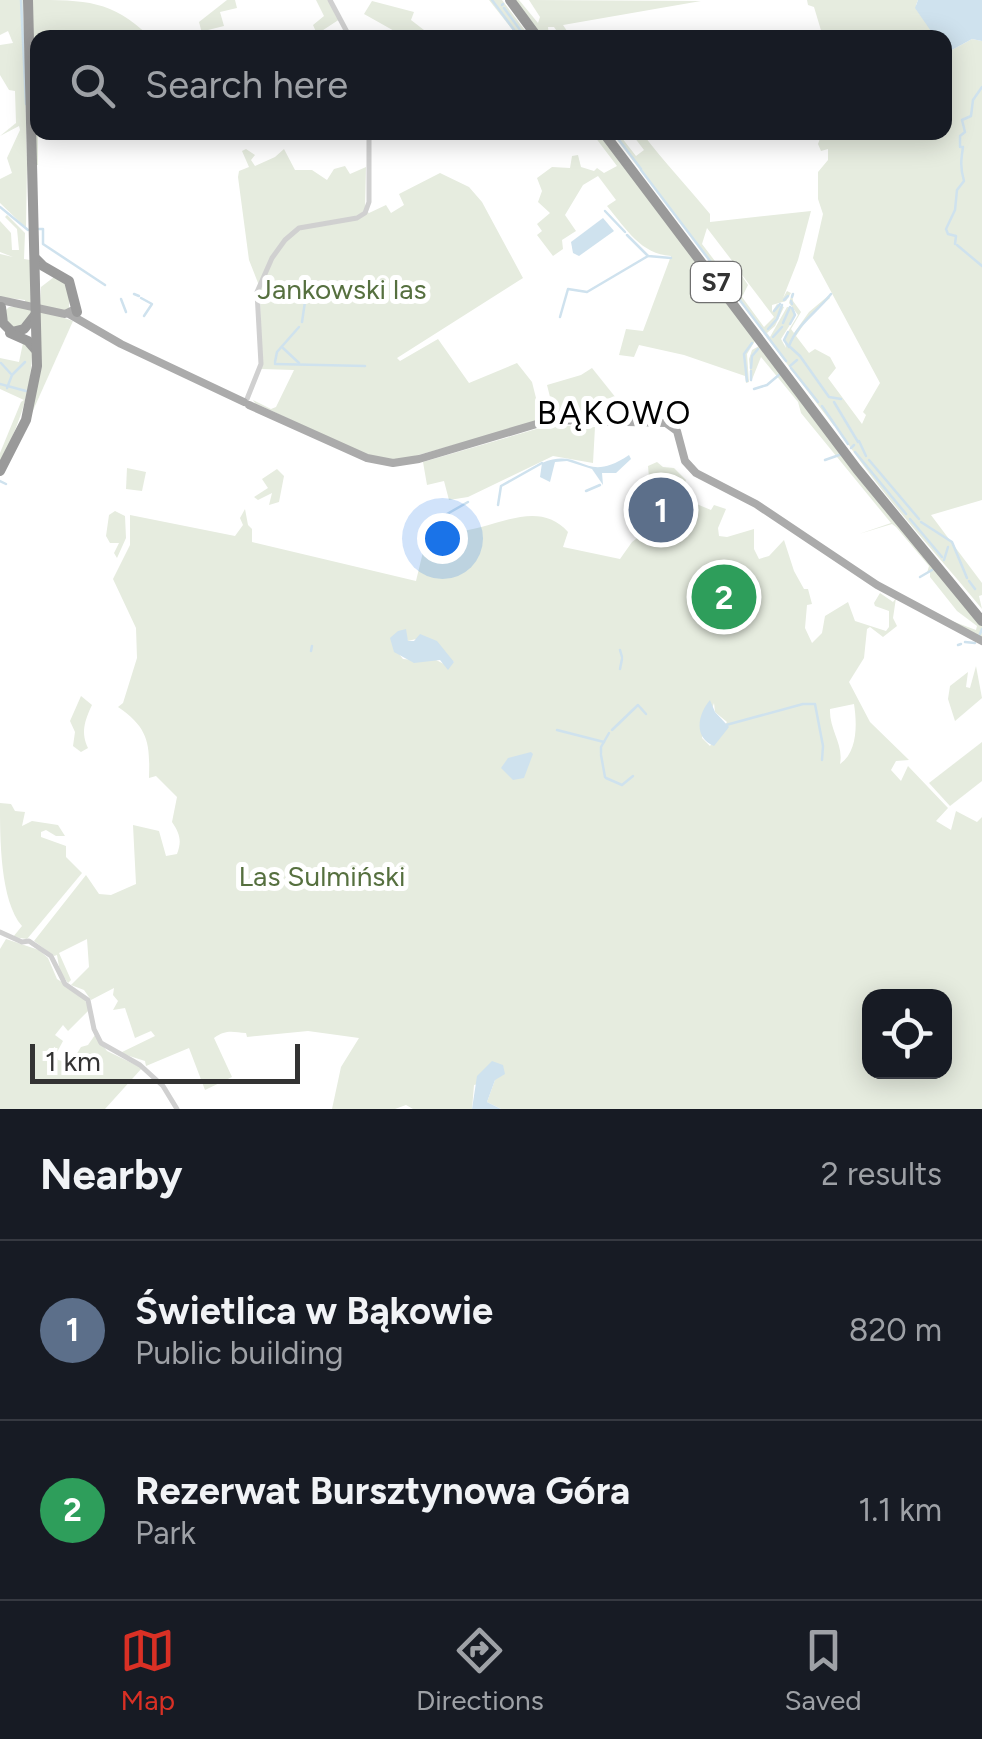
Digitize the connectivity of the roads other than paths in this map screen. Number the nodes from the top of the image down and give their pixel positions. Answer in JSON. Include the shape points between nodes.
{"nodes":[{"id":1,"x":27,"y":0,"type":"edge"},
{"id":2,"x":330,"y":0,"type":"edge"},
{"id":3,"x":507,"y":0,"type":"edge"},
{"id":4,"x":348,"y":30,"type":"edge"},
{"id":5,"x":529,"y":30,"type":"edge"},
{"id":6,"x":30,"y":86,"type":"edge"},
{"id":7,"x":30,"y":135,"type":"edge"},
{"id":8,"x":30,"y":140,"type":"edge"},
{"id":9,"x":32,"y":140,"type":"edge"},
{"id":10,"x":370,"y":140,"type":"edge"},
{"id":11,"x":613,"y":140,"type":"edge"},
{"id":12,"x":36,"y":259,"type":"junction"},
{"id":13,"x":37,"y":292,"type":"junction"},
{"id":14,"x":3,"y":308,"type":"edge"},
{"id":15,"x":34,"y":315,"type":"junction"},
{"id":16,"x":75,"y":315,"type":"junction"},
{"id":17,"x":35,"y":349,"type":"junction"},
{"id":18,"x":247,"y":401,"type":"junction"},
{"id":19,"x":832,"y":432,"type":"junction"},
{"id":20,"x":0,"y":468,"type":"edge"},
{"id":21,"x":982,"y":612,"type":"edge"},
{"id":22,"x":982,"y":621,"type":"edge"},
{"id":23,"x":982,"y":641,"type":"edge"},
{"id":24,"x":0,"y":932,"type":"edge"},
{"id":25,"x":177,"y":1109,"type":"edge"}],
"edges":[{"from":1,"to":6,"type":"highway"},
{"from":1,"to":7,"type":"highway"},
{"from":2,"to":4,"type":"street"},
{"from":3,"to":5,"type":"highway"},
{"from":8,"to":15,"type":"highway"},
{"from":9,"to":12,"type":"highway"},
{"from":10,"to":18,"type":"street","via":[[364,215],[299,228],[272,258],[257,292],[261,364]]},
{"from":11,"to":19,"type":"highway","number":"S7"},
{"from":12,"to":13,"type":"highway"},
{"from":12,"to":16,"type":"highway","via":[[69,281]]},
{"from":13,"to":16,"type":"highway","via":[[48,278],[63,278]]},
{"from":13,"to":20,"type":"highway","via":[[34,390],[23,428]]},
{"from":14,"to":15,"type":"highway","via":[[4,326],[16,332]]},
{"from":14,"to":16,"type":"main road","via":[[26,304]]},
{"from":14,"to":17,"type":"highway","via":[[8,332]]},
{"from":15,"to":17,"type":"highway"},
{"from":16,"to":18,"type":"main road","via":[[129,348]]},
{"from":17,"to":20,"type":"highway","via":[[26,412]]},
{"from":18,"to":23,"type":"main road","via":[[367,458],[393,463],[555,420],[666,423],[693,471]]},
{"from":19,"to":21,"type":"highway","number":"S7"},
{"from":19,"to":22,"type":"highway","number":"S7"},
{"from":24,"to":25,"type":"street","via":[[50,954],[60,979],[88,1000],[101,1043],[140,1065]]}]}
